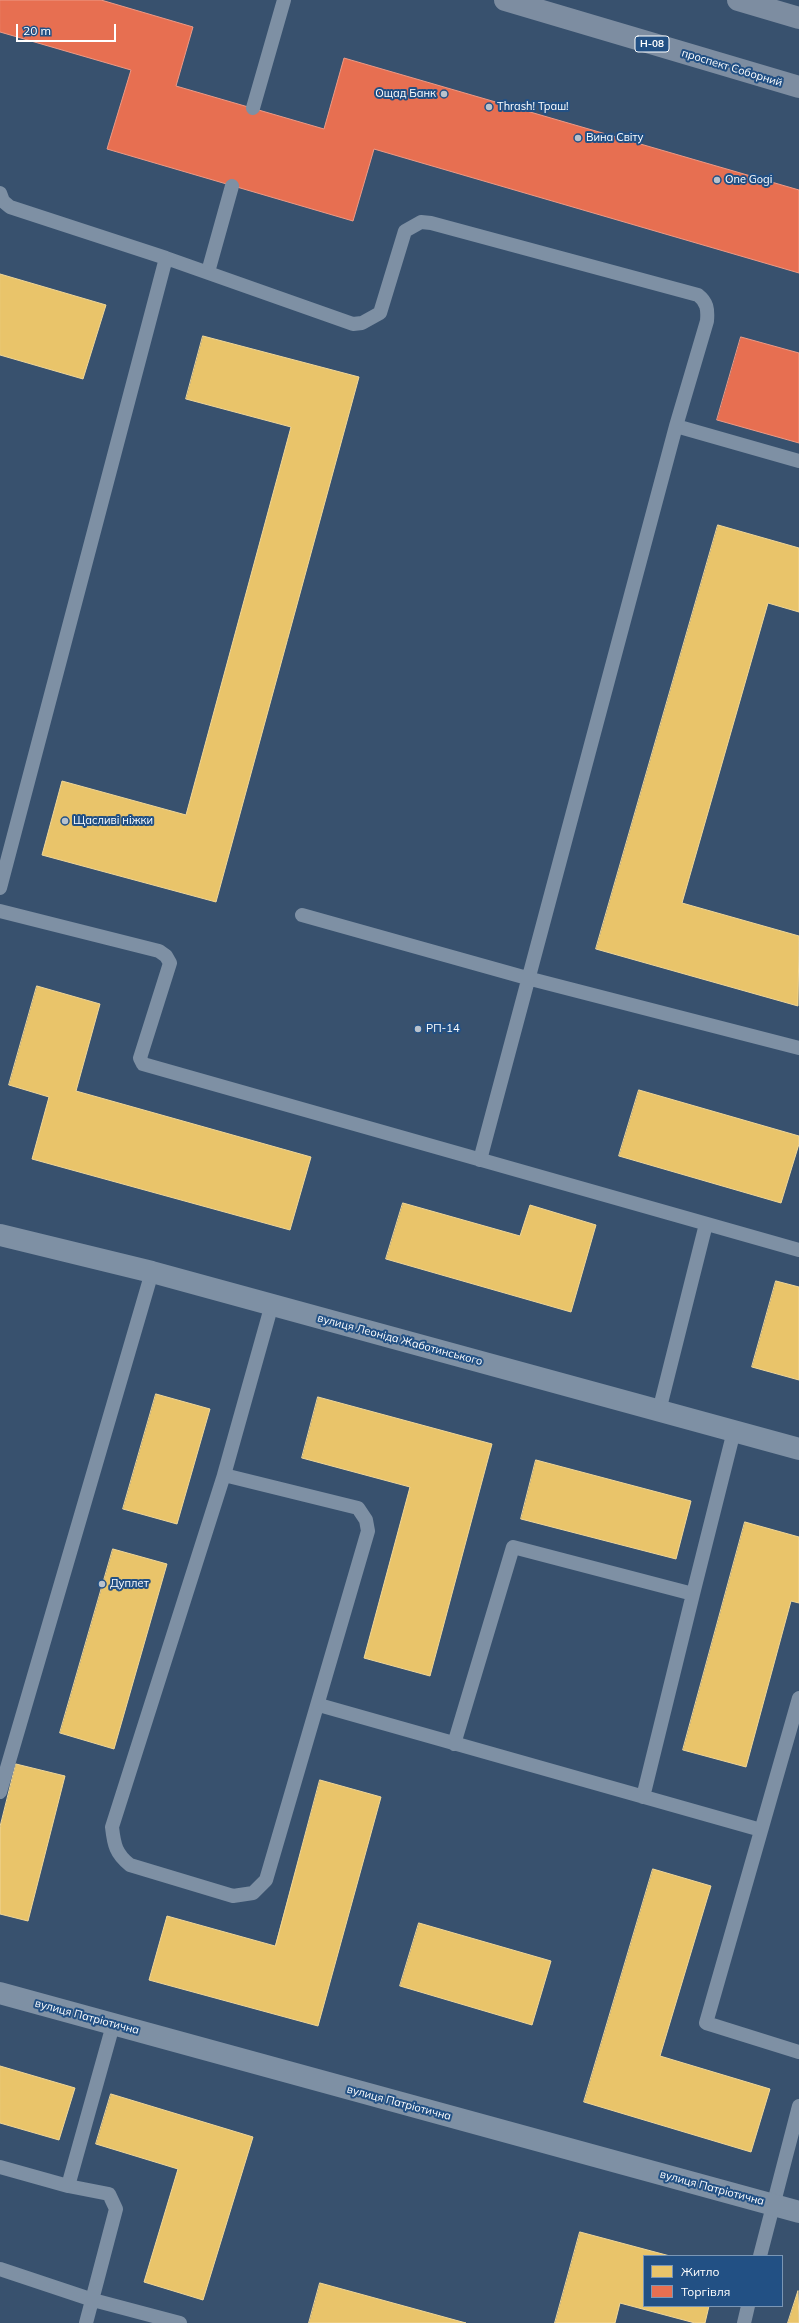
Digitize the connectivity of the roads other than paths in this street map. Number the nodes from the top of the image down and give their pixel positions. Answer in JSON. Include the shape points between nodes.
{"nodes":[{"id":1,"x":284,"y":0,"type":"edge"},
{"id":2,"x":505,"y":0,"type":"edge"},
{"id":3,"x":738,"y":0,"type":"edge"},
{"id":4,"x":799,"y":18,"type":"edge"},
{"id":5,"x":799,"y":87,"type":"edge"},
{"id":6,"x":253,"y":108,"type":"dead end"},
{"id":7,"x":232,"y":186,"type":"dead end"},
{"id":8,"x":0,"y":193,"type":"edge"},
{"id":9,"x":166,"y":258,"type":"junction"},
{"id":10,"x":208,"y":272,"type":"junction"},
{"id":11,"x":676,"y":426,"type":"junction"},
{"id":12,"x":799,"y":462,"type":"edge"},
{"id":13,"x":0,"y":888,"type":"edge"},
{"id":14,"x":0,"y":911,"type":"edge"},
{"id":15,"x":302,"y":915,"type":"dead end"},
{"id":16,"x":527,"y":978,"type":"junction"},
{"id":17,"x":799,"y":1048,"type":"edge"},
{"id":18,"x":480,"y":1160,"type":"junction"},
{"id":19,"x":706,"y":1224,"type":"junction"},
{"id":20,"x":0,"y":1235,"type":"edge"},
{"id":21,"x":799,"y":1250,"type":"edge"},
{"id":22,"x":152,"y":1272,"type":"junction"},
{"id":23,"x":272,"y":1304,"type":"junction"},
{"id":24,"x":659,"y":1411,"type":"junction"},
{"id":25,"x":734,"y":1431,"type":"junction"},
{"id":26,"x":799,"y":1449,"type":"edge"},
{"id":27,"x":224,"y":1475,"type":"junction"},
{"id":28,"x":693,"y":1594,"type":"junction"},
{"id":29,"x":799,"y":1698,"type":"edge"},
{"id":30,"x":319,"y":1704,"type":"junction"},
{"id":31,"x":454,"y":1744,"type":"junction"},
{"id":32,"x":0,"y":1792,"type":"edge"},
{"id":33,"x":643,"y":1797,"type":"junction"},
{"id":34,"x":761,"y":1830,"type":"junction"},
{"id":35,"x":0,"y":1993,"type":"edge"},
{"id":36,"x":113,"y":2025,"type":"junction"},
{"id":37,"x":799,"y":2052,"type":"edge"},
{"id":38,"x":799,"y":2106,"type":"edge"},
{"id":39,"x":0,"y":2167,"type":"edge"},
{"id":40,"x":68,"y":2186,"type":"junction"},
{"id":41,"x":772,"y":2204,"type":"junction"},
{"id":42,"x":799,"y":2212,"type":"edge"},
{"id":43,"x":760,"y":2255,"type":"edge"},
{"id":44,"x":0,"y":2269,"type":"edge"},
{"id":45,"x":93,"y":2300,"type":"junction"},
{"id":46,"x":748,"y":2307,"type":"edge"},
{"id":47,"x":86,"y":2323,"type":"edge"},
{"id":48,"x":180,"y":2323,"type":"edge"},
{"id":49,"x":744,"y":2323,"type":"edge"}],
"edges":[{"from":1,"to":6,"type":"lane"},
{"from":2,"to":5,"type":"main road","name":"проспект Соборний","number":"Н-08"},
{"from":3,"to":4,"type":"main road"},
{"from":7,"to":10,"type":"lane"},
{"from":8,"to":9,"type":"lane","via":[[3,201],[10,207]]},
{"from":9,"to":10,"type":"lane"},
{"from":9,"to":13,"type":"lane"},
{"from":10,"to":11,"type":"lane","via":[[353,324],[362,323],[380,313],[406,231],[421,222],[698,295],[708,309],[707,321]]},
{"from":11,"to":12,"type":"lane"},
{"from":11,"to":16,"type":"lane"},
{"from":14,"to":18,"type":"lane","via":[[159,951],[166,956],[170,963],[140,1058],[143,1064]]},
{"from":15,"to":16,"type":"lane"},
{"from":16,"to":17,"type":"lane"},
{"from":16,"to":18,"type":"lane"},
{"from":18,"to":19,"type":"lane"},
{"from":19,"to":21,"type":"lane"},
{"from":19,"to":24,"type":"lane"},
{"from":20,"to":22,"type":"street","name":"вулиця Леоніда Жаботинського"},
{"from":22,"to":23,"type":"street","name":"вулиця Леоніда Жаботинського"},
{"from":22,"to":32,"type":"lane"},
{"from":23,"to":24,"type":"street","name":"вулиця Леоніда Жаботинського"},
{"from":23,"to":27,"type":"lane"},
{"from":24,"to":25,"type":"street","name":"вулиця Леоніда Жаботинського"},
{"from":25,"to":26,"type":"street","name":"вулиця Леоніда Жаботинського"},
{"from":25,"to":28,"type":"lane"},
{"from":27,"to":30,"type":"lane","via":[[358,1508],[366,1520],[368,1531]]},
{"from":27,"to":30,"type":"lane","via":[[112,1827],[119,1857],[130,1865],[234,1896],[253,1893],[266,1880]]},
{"from":28,"to":31,"type":"lane","via":[[513,1547]]},
{"from":28,"to":33,"type":"lane"},
{"from":29,"to":34,"type":"lane"},
{"from":30,"to":31,"type":"lane"},
{"from":31,"to":33,"type":"lane"},
{"from":33,"to":34,"type":"lane"},
{"from":34,"to":37,"type":"lane","via":[[706,2023]]},
{"from":35,"to":36,"type":"street","name":"вулиця Патріотична"},
{"from":36,"to":40,"type":"lane"},
{"from":36,"to":41,"type":"street","name":"вулиця Патріотична"},
{"from":38,"to":41,"type":"lane"},
{"from":39,"to":40,"type":"lane"},
{"from":40,"to":45,"type":"lane","via":[[109,2194],[116,2209]]},
{"from":41,"to":42,"type":"street","name":"вулиця Патріотична"},
{"from":41,"to":43,"type":"lane"},
{"from":44,"to":45,"type":"lane"},
{"from":45,"to":47,"type":"lane"},
{"from":45,"to":48,"type":"lane"},
{"from":46,"to":49,"type":"lane"}]}
